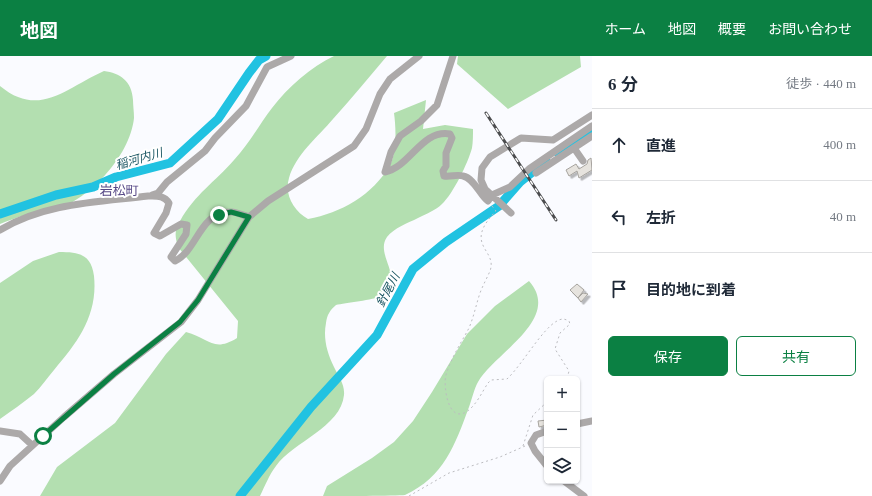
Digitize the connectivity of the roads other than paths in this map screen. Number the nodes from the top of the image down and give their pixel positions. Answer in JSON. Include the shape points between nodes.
{"nodes":[{"id":1,"x":290,"y":56,"type":"edge"},
{"id":2,"x":419,"y":56,"type":"edge"},
{"id":3,"x":453,"y":56,"type":"edge"},
{"id":4,"x":592,"y":115,"type":"edge"},
{"id":5,"x":592,"y":126,"type":"edge"},
{"id":6,"x":592,"y":136,"type":"edge"},
{"id":7,"x":574,"y":148,"type":"junction"},
{"id":8,"x":583,"y":161,"type":"dead end"},
{"id":9,"x":536,"y":173,"type":"dead end"},
{"id":10,"x":148,"y":196,"type":"junction"},
{"id":11,"x":491,"y":198,"type":"junction"},
{"id":12,"x":511,"y":213,"type":"dead end"},
{"id":13,"x":249,"y":217,"type":"junction"},
{"id":14,"x":0,"y":230,"type":"edge"},
{"id":15,"x":592,"y":421,"type":"edge"},
{"id":16,"x":580,"y":423,"type":"edge"},
{"id":17,"x":0,"y":431,"type":"edge"},
{"id":18,"x":544,"y":432,"type":"edge"},
{"id":19,"x":32,"y":445,"type":"junction"},
{"id":20,"x":544,"y":462,"type":"edge"},
{"id":21,"x":0,"y":481,"type":"edge"},
{"id":22,"x":568,"y":484,"type":"edge"},
{"id":23,"x":584,"y":496,"type":"edge"}],
"edges":[{"from":1,"to":10,"type":"street","via":[[267,67],[246,106],[205,152],[167,182],[158,193]]},
{"from":2,"to":13,"type":"street","via":[[390,78],[380,94],[366,129],[354,146],[268,201]]},
{"from":3,"to":11,"type":"street","via":[[436,105],[421,121],[400,136],[391,152],[385,172],[395,167],[431,137],[450,134],[452,138],[446,153],[444,176],[463,176],[470,179],[488,201]]},
{"from":4,"to":11,"type":"street","via":[[554,140],[521,138],[490,157],[482,168],[481,180]]},
{"from":5,"to":11,"type":"street"},
{"from":6,"to":7,"type":"street"},
{"from":7,"to":8,"type":"street"},
{"from":7,"to":9,"type":"street"},
{"from":10,"to":13,"type":"street","via":[[161,197],[169,203],[154,233],[157,236],[181,224],[187,225],[186,234],[171,257],[175,261],[186,254],[209,218],[231,212]]},
{"from":10,"to":14,"type":"street","via":[[52,208]]},
{"from":11,"to":12,"type":"street"},
{"from":13,"to":19,"type":"street","via":[[198,300],[180,322],[114,374]]},
{"from":15,"to":16,"type":"street"},
{"from":17,"to":19,"type":"street","via":[[20,434]]},
{"from":18,"to":20,"type":"street","via":[[536,435],[531,443]]},
{"from":19,"to":21,"type":"street","via":[[10,466]]},
{"from":22,"to":23,"type":"street"}]}
